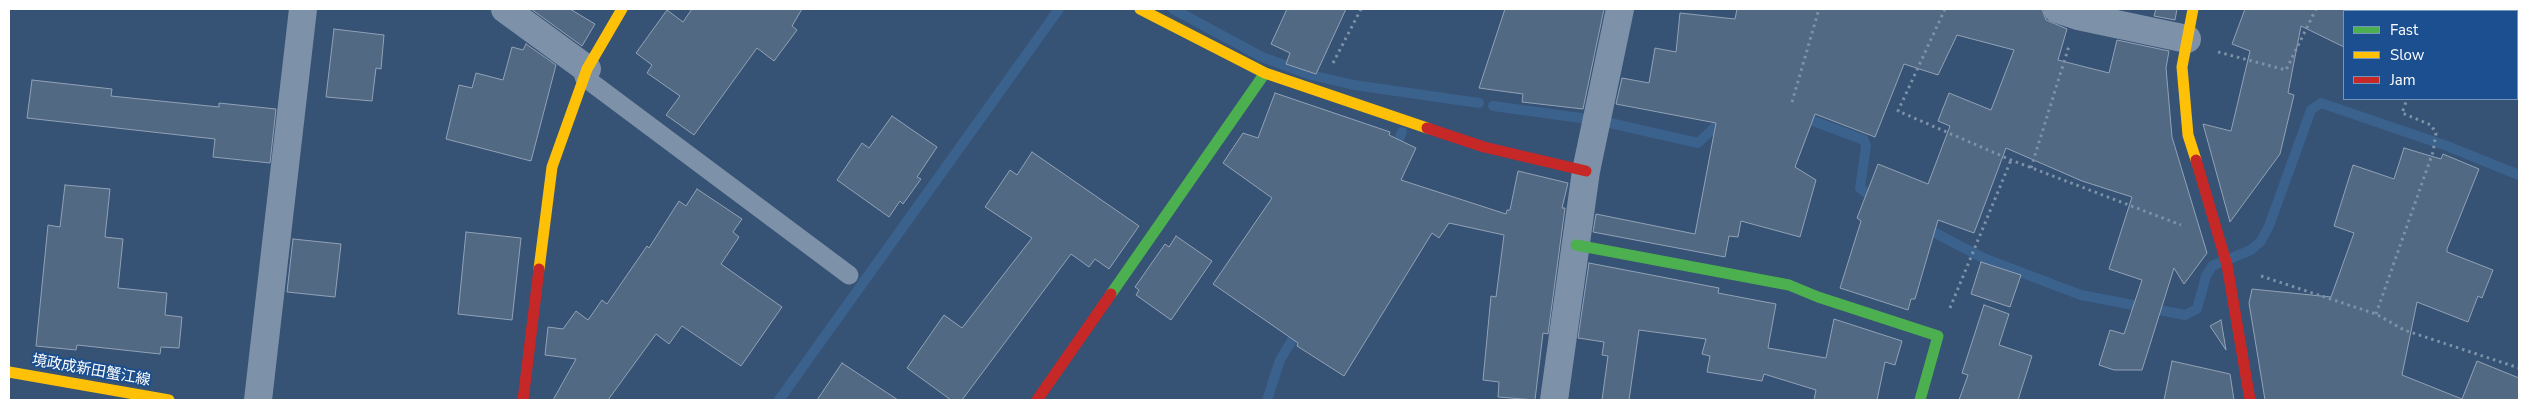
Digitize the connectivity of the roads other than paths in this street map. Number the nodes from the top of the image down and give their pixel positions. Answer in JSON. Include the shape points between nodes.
{"nodes":[{"id":1,"x":303,"y":9,"type":"edge"},
{"id":2,"x":505,"y":9,"type":"edge"},
{"id":3,"x":622,"y":9,"type":"edge"},
{"id":4,"x":1140,"y":9,"type":"edge"},
{"id":5,"x":1620,"y":9,"type":"edge"},
{"id":6,"x":2193,"y":9,"type":"edge"},
{"id":7,"x":2067,"y":12,"type":"edge"},
{"id":8,"x":2186,"y":41,"type":"junction"},
{"id":9,"x":585,"y":73,"type":"junction"},
{"id":10,"x":1265,"y":73,"type":"junction"},
{"id":11,"x":1586,"y":170,"type":"junction"},
{"id":12,"x":1576,"y":245,"type":"junction"},
{"id":13,"x":849,"y":275,"type":"dead end"},
{"id":14,"x":9,"y":372,"type":"edge"},
{"id":15,"x":169,"y":400,"type":"edge"},
{"id":16,"x":258,"y":400,"type":"edge"},
{"id":17,"x":523,"y":400,"type":"edge"},
{"id":18,"x":1036,"y":400,"type":"edge"},
{"id":19,"x":1554,"y":400,"type":"edge"},
{"id":20,"x":1920,"y":400,"type":"edge"},
{"id":21,"x":2250,"y":400,"type":"edge"}],
"edges":[{"from":1,"to":16,"type":"street"},
{"from":2,"to":9,"type":"street"},
{"from":3,"to":9,"type":"street"},
{"from":4,"to":10,"type":"street"},
{"from":5,"to":11,"type":"street"},
{"from":6,"to":8,"type":"street"},
{"from":7,"to":8,"type":"street"},
{"from":8,"to":21,"type":"street","via":[[2182,67],[2188,135],[2227,265]]},
{"from":9,"to":13,"type":"lane"},
{"from":9,"to":17,"type":"street","via":[[552,167]]},
{"from":10,"to":11,"type":"street","via":[[1484,147]]},
{"from":10,"to":18,"type":"street"},
{"from":11,"to":12,"type":"street"},
{"from":12,"to":19,"type":"street"},
{"from":12,"to":20,"type":"street","via":[[1789,285],[1818,298],[1938,336]]},
{"from":14,"to":15,"type":"street","name":"境政成新田蟹江線"}]}
